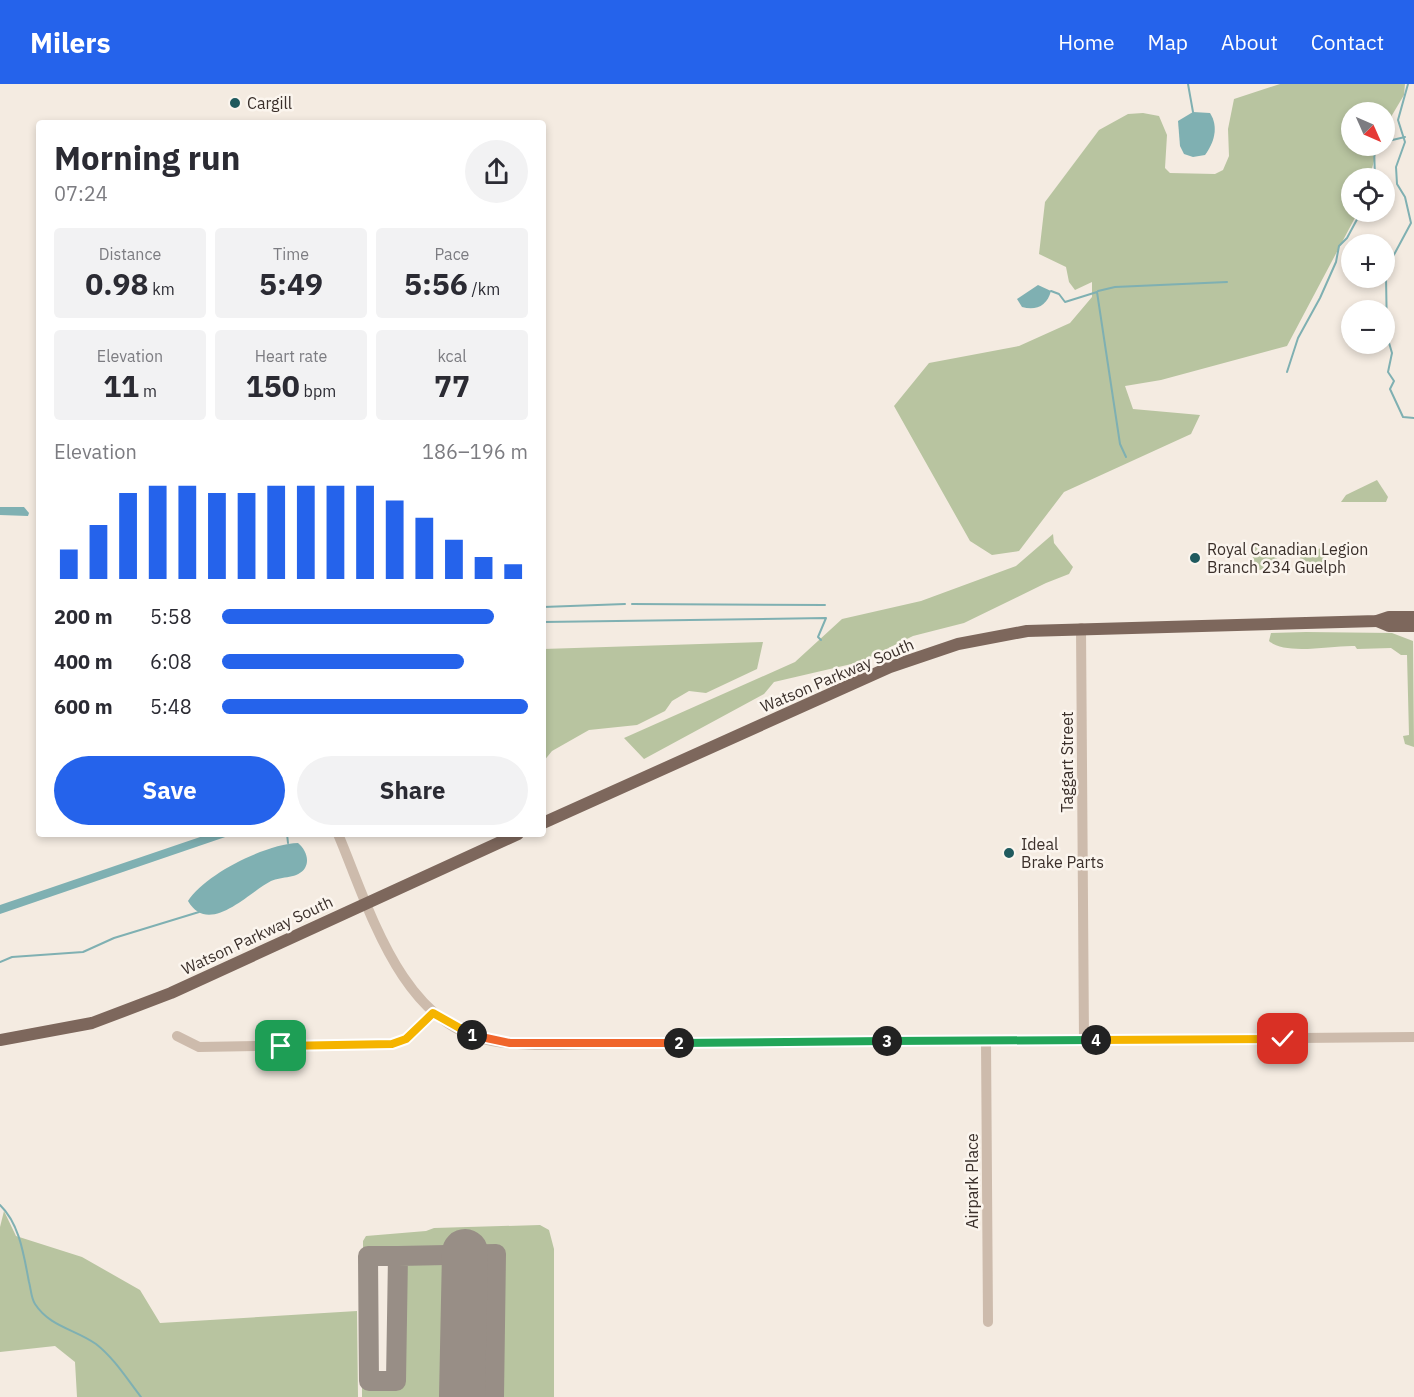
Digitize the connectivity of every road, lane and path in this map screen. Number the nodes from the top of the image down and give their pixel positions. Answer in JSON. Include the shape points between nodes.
{"nodes":[{"id":1,"x":1414,"y":617,"type":"edge"},
{"id":2,"x":1377,"y":621,"type":"junction"},
{"id":3,"x":1414,"y":626,"type":"edge"},
{"id":4,"x":1081,"y":628,"type":"junction"},
{"id":5,"x":546,"y":822,"type":"edge"},
{"id":6,"x":339,"y":837,"type":"edge"},
{"id":7,"x":511,"y":837,"type":"edge"},
{"id":8,"x":367,"y":902,"type":"junction"},
{"id":9,"x":433,"y":1013,"type":"junction"},
{"id":10,"x":177,"y":1036,"type":"dead end"},
{"id":11,"x":1414,"y":1037,"type":"edge"},
{"id":12,"x":0,"y":1040,"type":"edge"},
{"id":13,"x":1084,"y":1040,"type":"junction"},
{"id":14,"x":986,"y":1041,"type":"junction"},
{"id":15,"x":988,"y":1322,"type":"dead end"}],
"edges":[{"from":1,"to":2,"type":"main road","name":"Watson Parkway South"},
{"from":2,"to":3,"type":"main road","name":"Watson Parkway South","via":[[1389,626]]},
{"from":2,"to":4,"type":"main road","name":"Watson Parkway South"},
{"from":4,"to":5,"type":"main road","name":"Watson Parkway South","via":[[1027,631],[958,644],[890,667]]},
{"from":4,"to":13,"type":"street","name":"Taggart Street"},
{"from":6,"to":8,"type":"street"},
{"from":7,"to":8,"type":"main road","name":"Watson Parkway South"},
{"from":8,"to":9,"type":"street","via":[[409,987]]},
{"from":8,"to":12,"type":"main road","name":"Watson Parkway South","via":[[171,993],[92,1023]]},
{"from":9,"to":10,"type":"street","via":[[406,1039],[392,1044],[199,1047]]},
{"from":9,"to":14,"type":"street","via":[[470,1035],[510,1043]]},
{"from":11,"to":13,"type":"street"},
{"from":13,"to":14,"type":"street"},
{"from":14,"to":15,"type":"street","name":"Airpark Place"}]}
